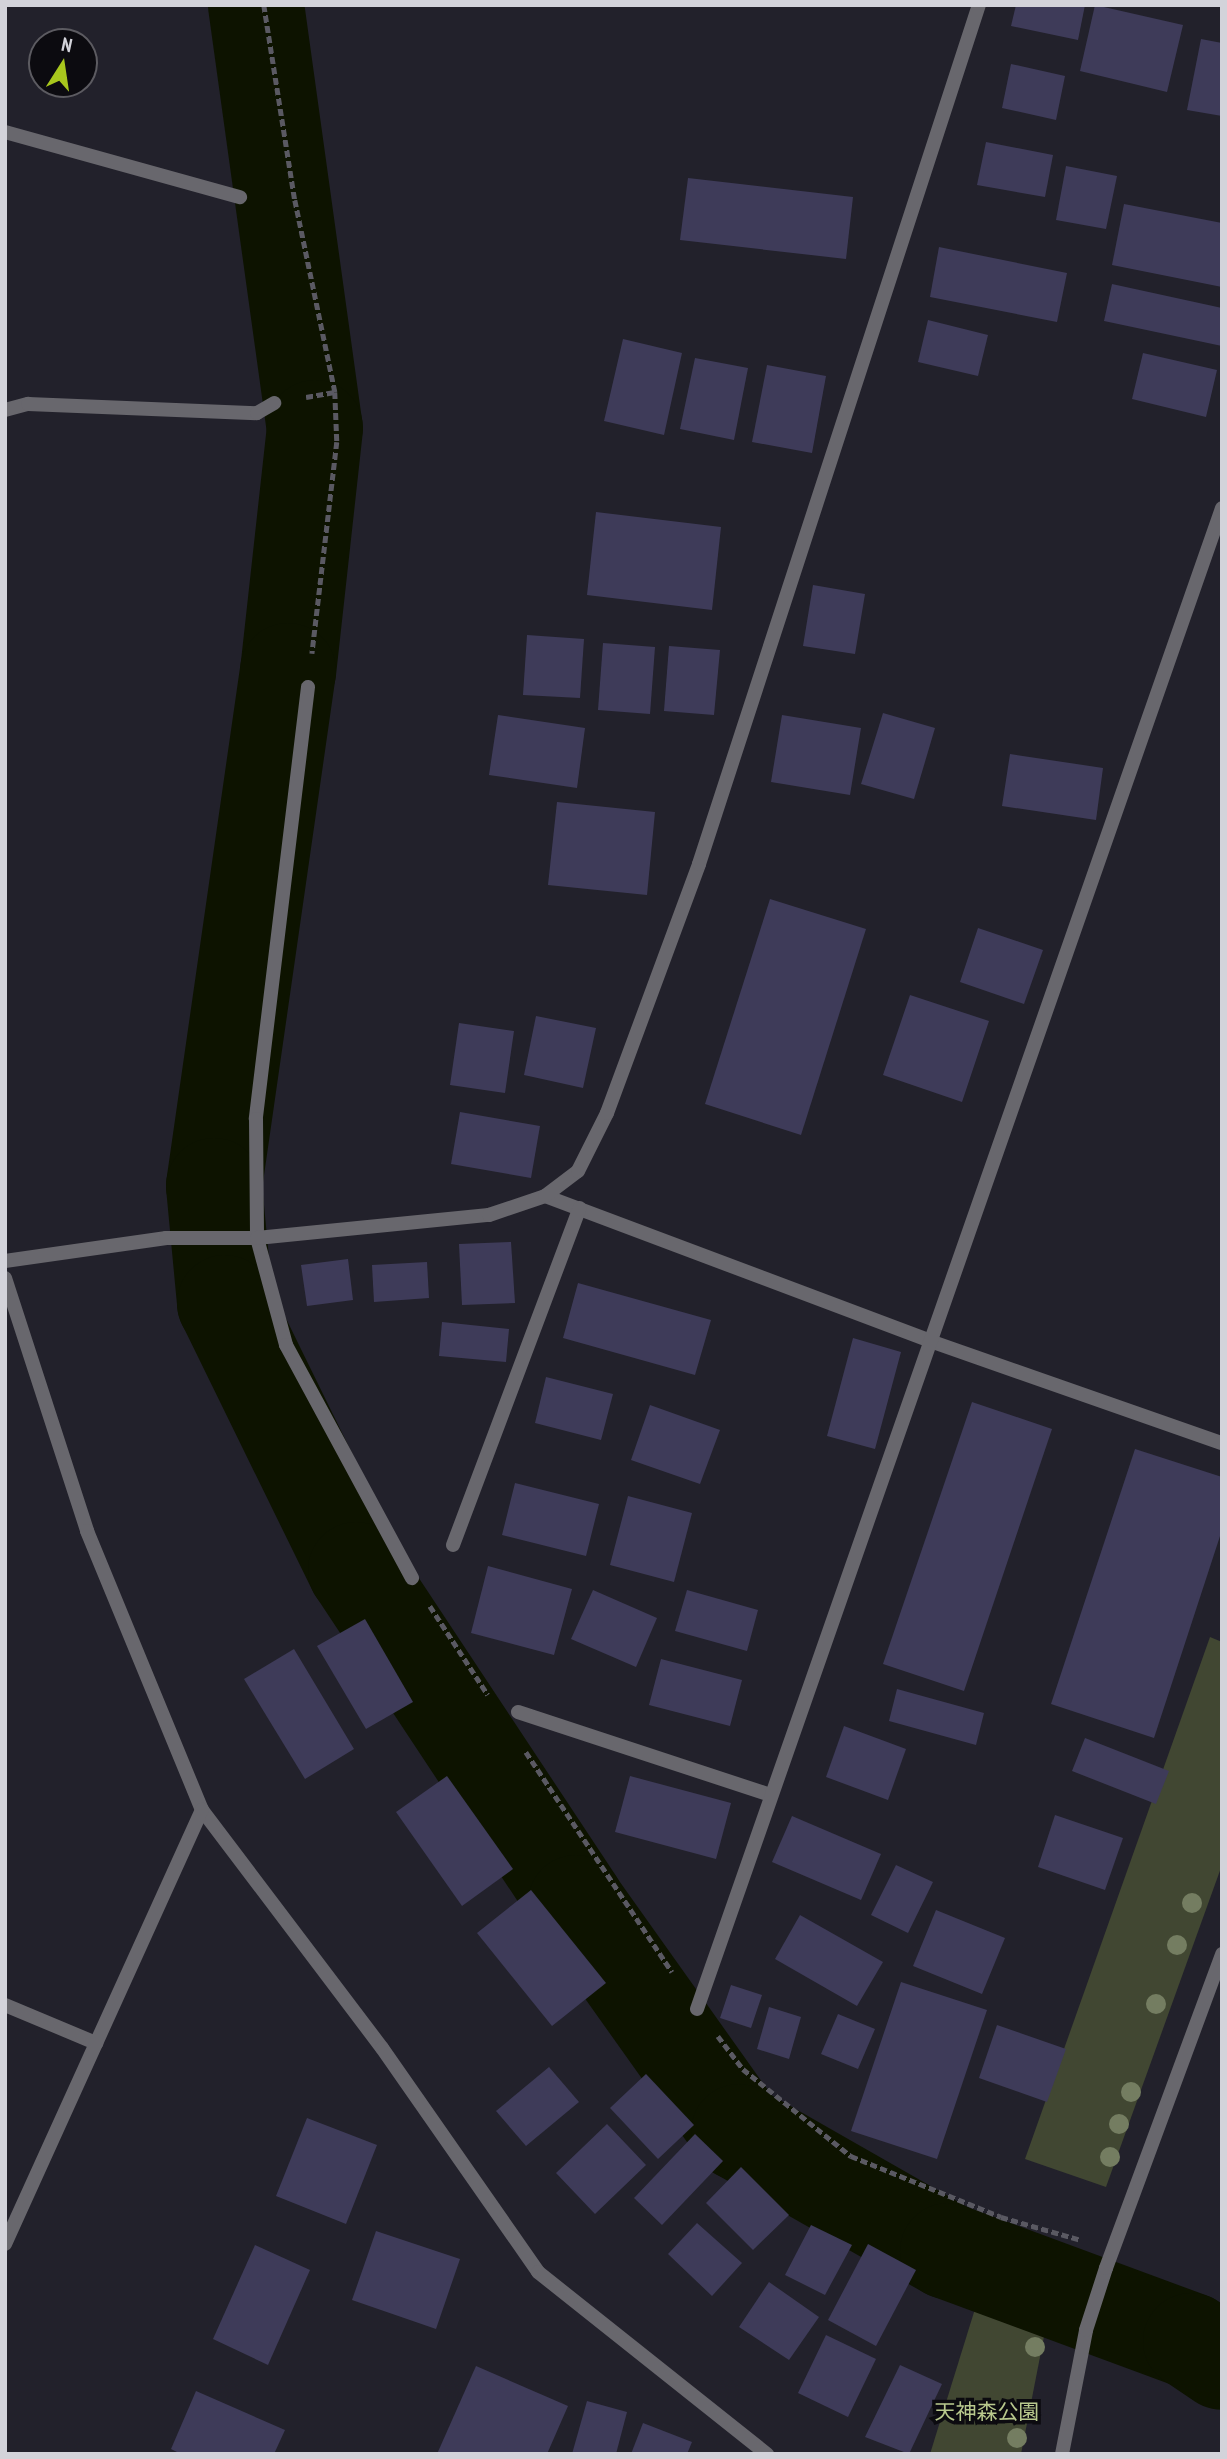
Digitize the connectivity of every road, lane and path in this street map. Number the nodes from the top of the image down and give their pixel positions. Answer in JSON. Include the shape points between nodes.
{"nodes":[{"id":1,"x":264,"y":5,"type":"edge"},
{"id":2,"x":979,"y":5,"type":"edge"},
{"id":3,"x":5,"y":132,"type":"edge"},
{"id":4,"x":240,"y":197,"type":"dead end"},
{"id":5,"x":274,"y":403,"type":"dead end"},
{"id":6,"x":5,"y":410,"type":"edge"},
{"id":7,"x":1222,"y":508,"type":"edge"},
{"id":8,"x":308,"y":687,"type":"joint"},
{"id":9,"x":545,"y":1195,"type":"junction"},
{"id":10,"x":580,"y":1208,"type":"junction"},
{"id":11,"x":257,"y":1238,"type":"junction"},
{"id":12,"x":5,"y":1261,"type":"edge"},
{"id":13,"x":5,"y":1278,"type":"edge"},
{"id":14,"x":930,"y":1341,"type":"junction"},
{"id":15,"x":1222,"y":1443,"type":"edge"},
{"id":16,"x":453,"y":1545,"type":"dead end"},
{"id":17,"x":412,"y":1578,"type":"joint"},
{"id":18,"x":491,"y":1698,"type":"dead end"},
{"id":19,"x":518,"y":1712,"type":"dead end"},
{"id":20,"x":520,"y":1743,"type":"dead end"},
{"id":21,"x":771,"y":1794,"type":"junction"},
{"id":22,"x":202,"y":1810,"type":"junction"},
{"id":23,"x":1222,"y":1954,"type":"edge"},
{"id":24,"x":5,"y":2005,"type":"edge"},
{"id":25,"x":697,"y":2009,"type":"junction"},
{"id":26,"x":96,"y":2043,"type":"junction"},
{"id":27,"x":5,"y":2244,"type":"edge"},
{"id":28,"x":1112,"y":2249,"type":"junction"},
{"id":29,"x":767,"y":2454,"type":"edge"},
{"id":30,"x":1062,"y":2454,"type":"edge"}],
"edges":[{"from":1,"to":8,"type":"path","via":[[295,200],[335,392],[337,442]]},
{"from":2,"to":9,"type":"street","via":[[657,979],[607,1113],[578,1171]]},
{"from":3,"to":4,"type":"street"},
{"from":5,"to":6,"type":"street","via":[[257,413],[28,404]]},
{"from":7,"to":14,"type":"street"},
{"from":8,"to":11,"type":"street","via":[[256,1119]]},
{"from":9,"to":10,"type":"street"},
{"from":9,"to":11,"type":"street","via":[[489,1216]]},
{"from":10,"to":14,"type":"street"},
{"from":10,"to":16,"type":"street"},
{"from":11,"to":12,"type":"street","via":[[166,1238]]},
{"from":11,"to":17,"type":"street","via":[[286,1345]]},
{"from":13,"to":22,"type":"street","via":[[87,1531]]},
{"from":14,"to":15,"type":"street"},
{"from":14,"to":21,"type":"street"},
{"from":17,"to":18,"type":"path"},
{"from":19,"to":21,"type":"street"},
{"from":20,"to":25,"type":"path"},
{"from":21,"to":25,"type":"street"},
{"from":22,"to":26,"type":"street"},
{"from":22,"to":29,"type":"street","via":[[382,2049],[537,2272]]},
{"from":23,"to":28,"type":"street"},
{"from":24,"to":26,"type":"street"},
{"from":25,"to":28,"type":"path","via":[[743,2069],[850,2156],[1001,2217]]},
{"from":26,"to":27,"type":"street"},
{"from":28,"to":30,"type":"street","via":[[1086,2330]]}]}
